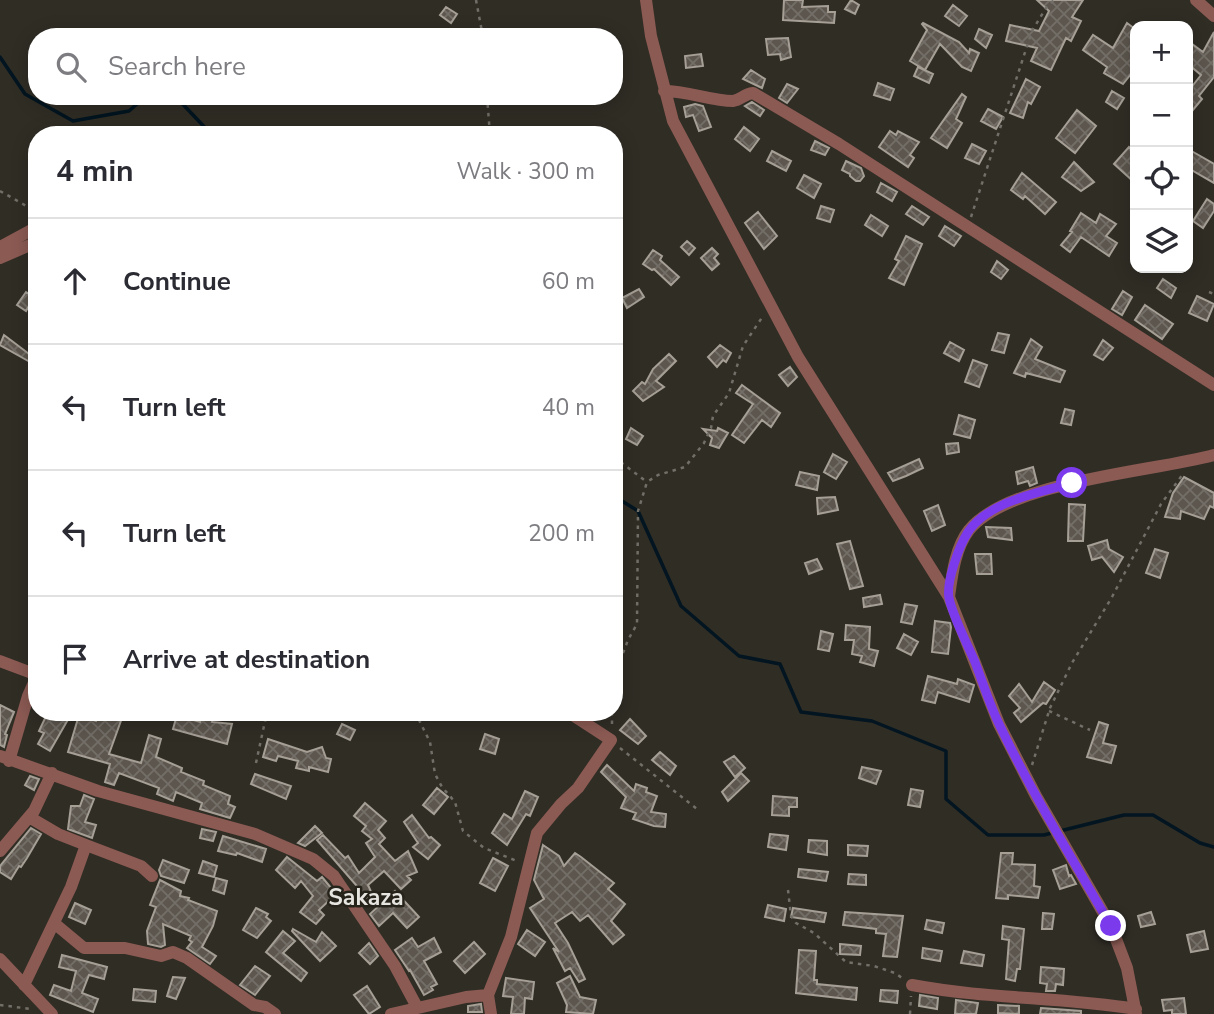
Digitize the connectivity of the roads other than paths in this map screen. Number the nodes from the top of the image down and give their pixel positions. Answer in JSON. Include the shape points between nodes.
{"nodes":[{"id":1,"x":646,"y":0,"type":"edge"},
{"id":2,"x":1196,"y":0,"type":"edge"},
{"id":3,"x":1214,"y":16,"type":"edge"},
{"id":4,"x":664,"y":92,"type":"junction"},
{"id":5,"x":28,"y":232,"type":"edge"},
{"id":6,"x":28,"y":246,"type":"edge"},
{"id":7,"x":0,"y":247,"type":"edge"},
{"id":8,"x":0,"y":258,"type":"edge"},
{"id":9,"x":1214,"y":385,"type":"edge"},
{"id":10,"x":1214,"y":455,"type":"edge"},
{"id":11,"x":949,"y":597,"type":"junction"},
{"id":12,"x":0,"y":660,"type":"edge"},
{"id":13,"x":28,"y":672,"type":"edge"},
{"id":14,"x":28,"y":696,"type":"edge"},
{"id":15,"x":582,"y":721,"type":"edge"},
{"id":16,"x":5,"y":758,"type":"edge"},
{"id":17,"x":51,"y":773,"type":"junction"},
{"id":18,"x":29,"y":817,"type":"junction"},
{"id":19,"x":86,"y":845,"type":"junction"},
{"id":20,"x":0,"y":851,"type":"edge"},
{"id":21,"x":152,"y":876,"type":"dead end"},
{"id":22,"x":54,"y":923,"type":"junction"},
{"id":23,"x":0,"y":960,"type":"edge"},
{"id":24,"x":24,"y":985,"type":"junction"},
{"id":25,"x":912,"y":985,"type":"road end"},
{"id":26,"x":488,"y":995,"type":"junction"},
{"id":27,"x":417,"y":1007,"type":"junction"},
{"id":28,"x":1136,"y":1011,"type":"edge"},
{"id":29,"x":50,"y":1012,"type":"edge"},
{"id":30,"x":275,"y":1014,"type":"edge"},
{"id":31,"x":391,"y":1014,"type":"edge"},
{"id":32,"x":491,"y":1014,"type":"edge"}],
"edges":[{"from":1,"to":4,"type":"street"},
{"from":2,"to":3,"type":"street"},
{"from":4,"to":9,"type":"street","via":[[735,101],[753,93]]},
{"from":4,"to":11,"type":"street","via":[[692,160],[798,357]]},
{"from":5,"to":7,"type":"street"},
{"from":6,"to":8,"type":"street"},
{"from":10,"to":11,"type":"street","via":[[1072,483],[994,510],[967,533],[952,572]]},
{"from":11,"to":28,"type":"street","via":[[999,724],[1111,926]]},
{"from":12,"to":13,"type":"street"},
{"from":14,"to":16,"type":"street"},
{"from":15,"to":26,"type":"street","via":[[611,740],[578,788],[540,827],[510,937]]},
{"from":16,"to":17,"type":"street"},
{"from":17,"to":18,"type":"street"},
{"from":17,"to":27,"type":"street","via":[[98,791],[256,834],[313,859],[334,876]]},
{"from":18,"to":19,"type":"street"},
{"from":18,"to":20,"type":"street"},
{"from":19,"to":21,"type":"street","via":[[141,866]]},
{"from":19,"to":22,"type":"street"},
{"from":22,"to":24,"type":"street"},
{"from":22,"to":30,"type":"street","via":[[84,948],[125,948],[161,956],[173,952]]},
{"from":23,"to":24,"type":"street"},
{"from":24,"to":29,"type":"street"},
{"from":25,"to":28,"type":"street"},
{"from":26,"to":27,"type":"street"},
{"from":26,"to":32,"type":"street"},
{"from":27,"to":31,"type":"street"}]}
